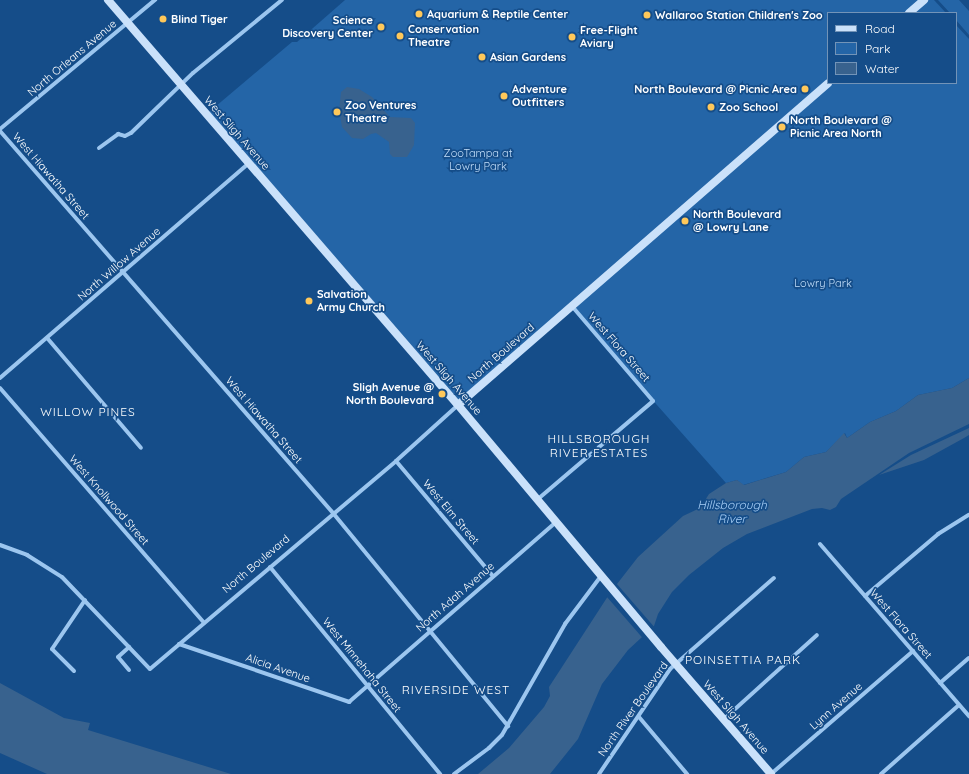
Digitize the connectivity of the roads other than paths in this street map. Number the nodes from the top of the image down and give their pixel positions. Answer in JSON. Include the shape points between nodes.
{"nodes":[{"id":1,"x":108,"y":0,"type":"edge"},
{"id":2,"x":155,"y":0,"type":"edge"},
{"id":3,"x":282,"y":0,"type":"edge"},
{"id":4,"x":924,"y":0,"type":"edge"},
{"id":5,"x":910,"y":12,"type":"edge"},
{"id":6,"x":128,"y":23,"type":"junction"},
{"id":7,"x":827,"y":84,"type":"edge"},
{"id":8,"x":181,"y":85,"type":"junction"},
{"id":9,"x":0,"y":130,"type":"edge"},
{"id":10,"x":98,"y":148,"type":"dead end"},
{"id":11,"x":249,"y":164,"type":"junction"},
{"id":12,"x":123,"y":273,"type":"junction"},
{"id":13,"x":572,"y":306,"type":"junction"},
{"id":14,"x":48,"y":339,"type":"junction"},
{"id":15,"x":0,"y":378,"type":"edge"},
{"id":16,"x":0,"y":388,"type":"edge"},
{"id":17,"x":458,"y":405,"type":"junction"},
{"id":18,"x":141,"y":448,"type":"dead end"},
{"id":19,"x":396,"y":461,"type":"junction"},
{"id":20,"x":537,"y":500,"type":"junction"},
{"id":21,"x":333,"y":513,"type":"junction"},
{"id":22,"x":969,"y":515,"type":"edge"},
{"id":23,"x":556,"y":522,"type":"junction"},
{"id":24,"x":820,"y":544,"type":"dead end"},
{"id":25,"x":0,"y":546,"type":"edge"},
{"id":26,"x":270,"y":567,"type":"junction"},
{"id":27,"x":493,"y":576,"type":"junction"},
{"id":28,"x":603,"y":578,"type":"junction"},
{"id":29,"x":774,"y":578,"type":"dead end"},
{"id":30,"x":864,"y":596,"type":"junction"},
{"id":31,"x":85,"y":600,"type":"junction"},
{"id":32,"x":204,"y":623,"type":"junction"},
{"id":33,"x":430,"y":631,"type":"junction"},
{"id":34,"x":817,"y":635,"type":"dead end"},
{"id":35,"x":179,"y":644,"type":"junction"},
{"id":36,"x":130,"y":646,"type":"junction"},
{"id":37,"x":913,"y":651,"type":"junction"},
{"id":38,"x":969,"y":658,"type":"edge"},
{"id":39,"x":676,"y":664,"type":"junction"},
{"id":40,"x":129,"y":670,"type":"dead end"},
{"id":41,"x":74,"y":671,"type":"dead end"},
{"id":42,"x":940,"y":683,"type":"junction"},
{"id":43,"x":367,"y":686,"type":"junction"},
{"id":44,"x":959,"y":705,"type":"junction"},
{"id":45,"x":969,"y":716,"type":"edge"},
{"id":46,"x":639,"y":717,"type":"junction"},
{"id":47,"x":723,"y":719,"type":"junction"},
{"id":48,"x":508,"y":726,"type":"junction"},
{"id":49,"x":440,"y":774,"type":"edge"},
{"id":50,"x":454,"y":774,"type":"edge"},
{"id":51,"x":599,"y":774,"type":"edge"},
{"id":52,"x":687,"y":774,"type":"edge"},
{"id":53,"x":771,"y":774,"type":"edge"},
{"id":54,"x":881,"y":774,"type":"edge"}],
"edges":[{"from":1,"to":6,"type":"main road","name":"West Sligh Avenue"},
{"from":2,"to":6,"type":"street","name":"North Orleans Avenue"},
{"from":3,"to":8,"type":"street"},
{"from":4,"to":5,"type":"main road"},
{"from":6,"to":8,"type":"main road","name":"West Sligh Avenue"},
{"from":6,"to":9,"type":"street","name":"North Orleans Avenue"},
{"from":7,"to":13,"type":"main road","name":"North Boulevard"},
{"from":8,"to":10,"type":"street","via":[[130,133],[125,136],[118,134]]},
{"from":8,"to":11,"type":"main road","name":"West Sligh Avenue"},
{"from":9,"to":12,"type":"street","name":"West Hiawatha Street"},
{"from":11,"to":12,"type":"street","name":"North Willow Avenue"},
{"from":11,"to":17,"type":"main road","name":"West Sligh Avenue"},
{"from":12,"to":14,"type":"street","name":"North Willow Avenue"},
{"from":12,"to":21,"type":"street","name":"West Hiawatha Street"},
{"from":13,"to":17,"type":"main road","name":"North Boulevard"},
{"from":13,"to":20,"type":"street","name":"West Flora Street","via":[[653,401]]},
{"from":14,"to":15,"type":"street","name":"North Willow Avenue"},
{"from":14,"to":18,"type":"street"},
{"from":16,"to":32,"type":"street","name":"West Knollwood Street"},
{"from":17,"to":19,"type":"street","name":"North Boulevard"},
{"from":17,"to":20,"type":"main road","name":"West Sligh Avenue"},
{"from":19,"to":21,"type":"street","name":"North Boulevard"},
{"from":19,"to":27,"type":"street","name":"West Elm Street"},
{"from":20,"to":23,"type":"main road","name":"West Sligh Avenue"},
{"from":21,"to":26,"type":"street","name":"North Boulevard"},
{"from":21,"to":33,"type":"street","name":"West Hiawatha Street"},
{"from":22,"to":30,"type":"street","via":[[938,534]]},
{"from":23,"to":27,"type":"street","name":"North Adah Avenue"},
{"from":23,"to":28,"type":"main road","name":"West Sligh Avenue"},
{"from":24,"to":30,"type":"street","name":"West Flora Street"},
{"from":25,"to":31,"type":"street","via":[[27,554],[62,577]]},
{"from":26,"to":32,"type":"street","name":"North Boulevard"},
{"from":26,"to":43,"type":"street","name":"West Minnehaha Street"},
{"from":27,"to":33,"type":"street","name":"North Adah Avenue"},
{"from":28,"to":39,"type":"main road","name":"West Sligh Avenue"},
{"from":28,"to":48,"type":"street","via":[[565,624]]},
{"from":29,"to":39,"type":"street","name":"North River Boulevard"},
{"from":30,"to":37,"type":"street","name":"West Flora Street"},
{"from":31,"to":36,"type":"street"},
{"from":31,"to":41,"type":"street","via":[[52,649]]},
{"from":32,"to":35,"type":"street","name":"North Boulevard"},
{"from":33,"to":43,"type":"street","name":"North Adah Avenue"},
{"from":33,"to":48,"type":"street","name":"West Hiawatha Street"},
{"from":34,"to":47,"type":"street"},
{"from":35,"to":36,"type":"street","name":"North Boulevard","via":[[150,669]]},
{"from":35,"to":43,"type":"street","name":"Alicia Avenue","via":[[349,702]]},
{"from":36,"to":40,"type":"street","via":[[118,657]]},
{"from":37,"to":42,"type":"street","name":"West Flora Street"},
{"from":37,"to":53,"type":"street","name":"Lynn Avenue"},
{"from":38,"to":42,"type":"street"},
{"from":39,"to":46,"type":"street","name":"North River Boulevard"},
{"from":39,"to":47,"type":"main road","name":"West Sligh Avenue"},
{"from":42,"to":44,"type":"street","name":"West Flora Street"},
{"from":43,"to":49,"type":"street","name":"West Minnehaha Street"},
{"from":44,"to":45,"type":"street","name":"West Flora Street"},
{"from":44,"to":54,"type":"street"},
{"from":46,"to":51,"type":"street","name":"North River Boulevard"},
{"from":46,"to":52,"type":"street"},
{"from":47,"to":53,"type":"main road","name":"West Sligh Avenue"},
{"from":48,"to":50,"type":"street","via":[[489,748]]}]}
